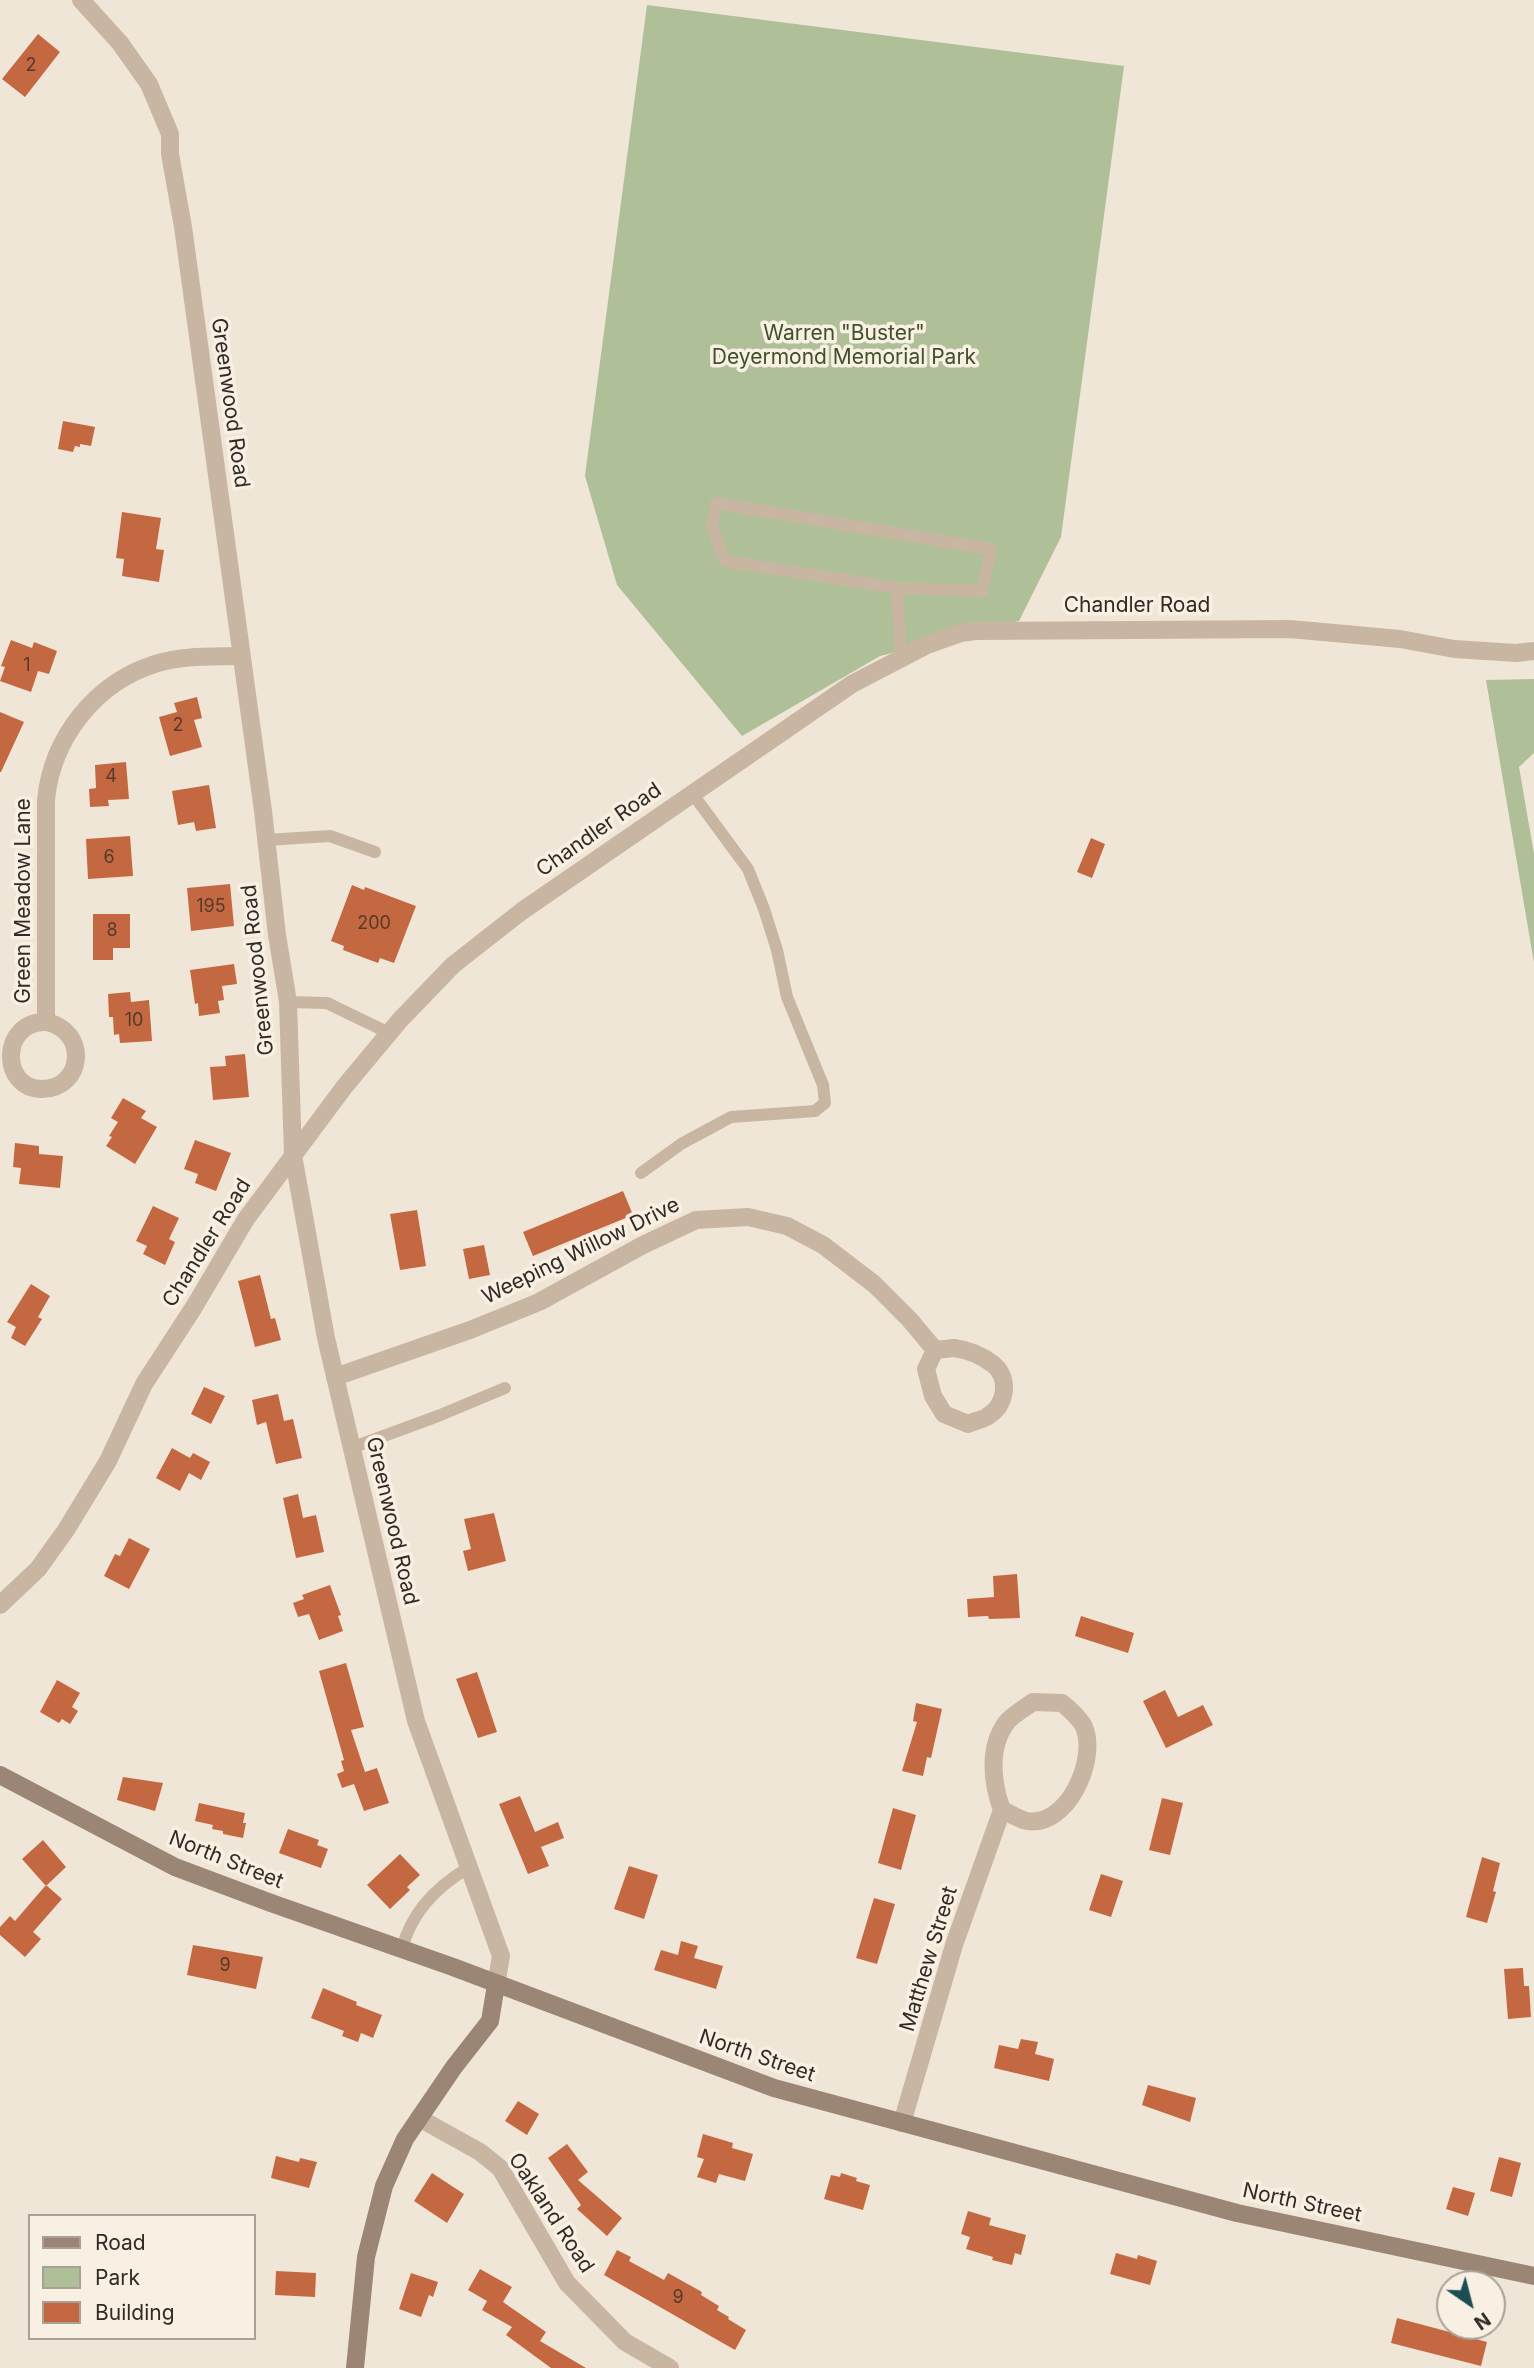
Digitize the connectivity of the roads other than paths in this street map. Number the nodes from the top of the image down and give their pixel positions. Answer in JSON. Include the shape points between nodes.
{"nodes":[{"id":1,"x":81,"y":0,"type":"edge"},
{"id":2,"x":897,"y":588,"type":"junction"},
{"id":3,"x":1534,"y":651,"type":"edge"},
{"id":4,"x":242,"y":656,"type":"junction"},
{"id":5,"x":901,"y":659,"type":"junction"},
{"id":6,"x":692,"y":793,"type":"junction"},
{"id":7,"x":266,"y":841,"type":"junction"},
{"id":8,"x":375,"y":852,"type":"dead end"},
{"id":9,"x":288,"y":1002,"type":"junction"},
{"id":10,"x":46,"y":1022,"type":"dead end"},
{"id":11,"x":389,"y":1033,"type":"junction"},
{"id":12,"x":293,"y":1155,"type":"junction"},
{"id":13,"x":641,"y":1173,"type":"dead end"},
{"id":14,"x":935,"y":1350,"type":"junction"},
{"id":15,"x":335,"y":1377,"type":"junction"},
{"id":16,"x":505,"y":1388,"type":"dead end"},
{"id":17,"x":351,"y":1448,"type":"junction"},
{"id":18,"x":0,"y":1605,"type":"edge"},
{"id":19,"x":0,"y":1775,"type":"edge"},
{"id":20,"x":1002,"y":1810,"type":"junction"},
{"id":21,"x":468,"y":1868,"type":"junction"},
{"id":22,"x":401,"y":1950,"type":"junction"},
{"id":23,"x":496,"y":1985,"type":"junction"},
{"id":24,"x":419,"y":2118,"type":"junction"},
{"id":25,"x":902,"y":2123,"type":"junction"},
{"id":26,"x":1534,"y":2276,"type":"edge"},
{"id":27,"x":355,"y":2368,"type":"edge"},
{"id":28,"x":670,"y":2368,"type":"edge"}],
"edges":[{"from":1,"to":4,"type":"street","name":"Greenwood Road","via":[[149,84],[170,134]]},
{"from":2,"to":2,"type":"lane","via":[[725,561],[712,527],[716,503],[992,549],[982,591]]},
{"from":2,"to":5,"type":"lane"},
{"from":3,"to":5,"type":"street","name":"Chandler Road","via":[[1454,649],[1290,629],[1017,629],[961,633]]},
{"from":4,"to":7,"type":"street","name":"Greenwood Road"},
{"from":4,"to":10,"type":"street","name":"Green Meadow Lane","via":[[177,659],[131,674],[89,705],[62,743],[48,779],[46,800]]},
{"from":5,"to":6,"type":"street","name":"Chandler Road","via":[[852,684]]},
{"from":6,"to":11,"type":"street","name":"Chandler Road","via":[[522,911],[453,965]]},
{"from":6,"to":13,"type":"lane","via":[[748,869],[777,950],[787,997],[823,1084],[825,1103],[815,1111],[731,1117]]},
{"from":7,"to":8,"type":"lane","via":[[330,836]]},
{"from":7,"to":9,"type":"street","name":"Greenwood Road"},
{"from":9,"to":11,"type":"lane","via":[[327,1003]]},
{"from":9,"to":12,"type":"street","name":"Greenwood Road"},
{"from":11,"to":12,"type":"street","name":"Chandler Road"},
{"from":12,"to":15,"type":"street","name":"Greenwood Road"},
{"from":12,"to":18,"type":"street","name":"Chandler Road","via":[[246,1219],[144,1384],[108,1461],[66,1530],[38,1569]]},
{"from":14,"to":14,"type":"street","via":[[972,1351],[996,1367],[1005,1387],[1002,1404],[968,1424],[944,1414],[933,1396],[926,1369]]},
{"from":14,"to":15,"type":"street","name":"Weeping Willow Drive","via":[[874,1284],[823,1245],[787,1226],[748,1217],[696,1220],[539,1302]]},
{"from":15,"to":17,"type":"street","name":"Greenwood Road"},
{"from":16,"to":17,"type":"lane"},
{"from":17,"to":21,"type":"street","name":"Greenwood Road","via":[[416,1721]]},
{"from":19,"to":22,"type":"main road","name":"North Street","via":[[175,1867]]},
{"from":20,"to":20,"type":"street","via":[[1027,1821],[1044,1820],[1061,1809],[1083,1779],[1084,1727],[1062,1703],[1033,1702],[1007,1722],[993,1765]]},
{"from":20,"to":25,"type":"street","name":"Matthew Street","via":[[954,1945]]},
{"from":21,"to":22,"type":"lane","via":[[419,1910]]},
{"from":21,"to":23,"type":"street","name":"Greenwood Road","via":[[501,1956]]},
{"from":22,"to":23,"type":"main road","name":"North Street"},
{"from":23,"to":24,"type":"main road","via":[[490,2021]]},
{"from":23,"to":25,"type":"main road","name":"North Street","via":[[774,2088]]},
{"from":24,"to":27,"type":"main road","via":[[384,2186],[366,2257]]},
{"from":24,"to":28,"type":"street","name":"Oakland Road","via":[[500,2168],[567,2283],[625,2342]]},
{"from":25,"to":26,"type":"main road","name":"North Street","via":[[1237,2213]]}]}
